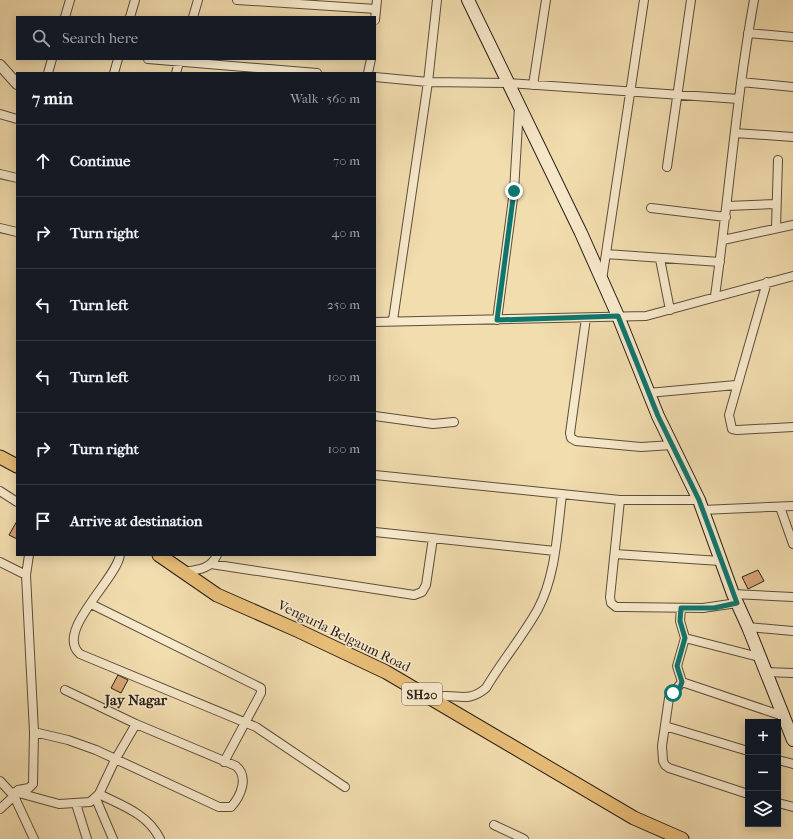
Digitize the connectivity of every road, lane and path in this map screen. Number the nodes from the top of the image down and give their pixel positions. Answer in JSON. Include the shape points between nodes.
{"nodes":[{"id":1,"x":70,"y":0,"type":"edge"},
{"id":2,"x":135,"y":0,"type":"edge"},
{"id":3,"x":198,"y":0,"type":"edge"},
{"id":4,"x":237,"y":0,"type":"edge"},
{"id":5,"x":437,"y":0,"type":"edge"},
{"id":6,"x":468,"y":0,"type":"edge"},
{"id":7,"x":546,"y":0,"type":"edge"},
{"id":8,"x":644,"y":0,"type":"edge"},
{"id":9,"x":692,"y":0,"type":"edge"},
{"id":10,"x":754,"y":0,"type":"edge"},
{"id":11,"x":336,"y":3,"type":"edge"},
{"id":12,"x":377,"y":4,"type":"edge"},
{"id":13,"x":65,"y":16,"type":"edge"},
{"id":14,"x":130,"y":16,"type":"edge"},
{"id":15,"x":193,"y":16,"type":"edge"},
{"id":16,"x":376,"y":16,"type":"edge"},
{"id":17,"x":748,"y":33,"type":"junction"},
{"id":18,"x":793,"y":37,"type":"edge"},
{"id":19,"x":52,"y":60,"type":"edge"},
{"id":20,"x":118,"y":60,"type":"edge"},
{"id":21,"x":164,"y":60,"type":"edge"},
{"id":22,"x":371,"y":60,"type":"edge"},
{"id":23,"x":179,"y":61,"type":"edge"},
{"id":24,"x":2,"y":70,"type":"edge"},
{"id":25,"x":261,"y":71,"type":"edge"},
{"id":26,"x":48,"y":72,"type":"edge"},
{"id":27,"x":114,"y":72,"type":"edge"},
{"id":28,"x":176,"y":72,"type":"edge"},
{"id":29,"x":304,"y":72,"type":"edge"},
{"id":30,"x":368,"y":72,"type":"edge"},
{"id":31,"x":376,"y":77,"type":"edge"},
{"id":32,"x":428,"y":82,"type":"junction"},
{"id":33,"x":741,"y":82,"type":"junction"},
{"id":34,"x":16,"y":83,"type":"edge"},
{"id":35,"x":508,"y":83,"type":"junction"},
{"id":36,"x":533,"y":85,"type":"junction"},
{"id":37,"x":793,"y":87,"type":"edge"},
{"id":38,"x":631,"y":92,"type":"junction"},
{"id":39,"x":678,"y":95,"type":"junction"},
{"id":40,"x":739,"y":99,"type":"junction"},
{"id":41,"x":519,"y":104,"type":"junction"},
{"id":42,"x":0,"y":114,"type":"edge"},
{"id":43,"x":16,"y":119,"type":"edge"},
{"id":44,"x":734,"y":133,"type":"junction"},
{"id":45,"x":793,"y":137,"type":"edge"},
{"id":46,"x":778,"y":160,"type":"dead end"},
{"id":47,"x":667,"y":167,"type":"dead end"},
{"id":48,"x":0,"y":174,"type":"edge"},
{"id":49,"x":16,"y":178,"type":"edge"},
{"id":50,"x":776,"y":204,"type":"junction"},
{"id":51,"x":728,"y":206,"type":"junction"},
{"id":52,"x":651,"y":208,"type":"dead end"},
{"id":53,"x":726,"y":217,"type":"junction"},
{"id":54,"x":793,"y":225,"type":"edge"},
{"id":55,"x":0,"y":228,"type":"edge"},
{"id":56,"x":776,"y":228,"type":"junction"},
{"id":57,"x":16,"y":232,"type":"edge"},
{"id":58,"x":723,"y":240,"type":"junction"},
{"id":59,"x":606,"y":254,"type":"junction"},
{"id":60,"x":660,"y":259,"type":"junction"},
{"id":61,"x":720,"y":262,"type":"junction"},
{"id":62,"x":793,"y":276,"type":"edge"},
{"id":63,"x":602,"y":282,"type":"junction"},
{"id":64,"x":767,"y":282,"type":"junction"},
{"id":65,"x":715,"y":296,"type":"junction"},
{"id":66,"x":670,"y":310,"type":"junction"},
{"id":67,"x":618,"y":316,"type":"junction"},
{"id":68,"x":586,"y":318,"type":"junction"},
{"id":69,"x":393,"y":320,"type":"junction"},
{"id":70,"x":497,"y":320,"type":"junction"},
{"id":71,"x":376,"y":322,"type":"edge"},
{"id":72,"x":736,"y":385,"type":"junction"},
{"id":73,"x":648,"y":393,"type":"junction"},
{"id":74,"x":376,"y":416,"type":"edge"},
{"id":75,"x":454,"y":422,"type":"dead end"},
{"id":76,"x":793,"y":427,"type":"edge"},
{"id":77,"x":672,"y":445,"type":"junction"},
{"id":78,"x":0,"y":457,"type":"edge"},
{"id":79,"x":16,"y":465,"type":"edge"},
{"id":80,"x":376,"y":475,"type":"edge"},
{"id":81,"x":0,"y":491,"type":"edge"},
{"id":82,"x":562,"y":495,"type":"junction"},
{"id":83,"x":620,"y":500,"type":"junction"},
{"id":84,"x":16,"y":501,"type":"edge"},
{"id":85,"x":700,"y":505,"type":"junction"},
{"id":86,"x":793,"y":506,"type":"edge"},
{"id":87,"x":780,"y":507,"type":"junction"},
{"id":88,"x":376,"y":532,"type":"edge"},
{"id":89,"x":433,"y":538,"type":"junction"},
{"id":90,"x":793,"y":544,"type":"edge"},
{"id":91,"x":555,"y":551,"type":"junction"},
{"id":92,"x":615,"y":554,"type":"junction"},
{"id":93,"x":29,"y":556,"type":"edge"},
{"id":94,"x":120,"y":556,"type":"edge"},
{"id":95,"x":160,"y":556,"type":"edge"},
{"id":96,"x":216,"y":556,"type":"edge"},
{"id":97,"x":720,"y":561,"type":"junction"},
{"id":98,"x":0,"y":562,"type":"edge"},
{"id":99,"x":211,"y":564,"type":"junction"},
{"id":100,"x":182,"y":572,"type":"junction"},
{"id":101,"x":26,"y":576,"type":"junction"},
{"id":102,"x":793,"y":597,"type":"edge"},
{"id":103,"x":735,"y":598,"type":"junction"},
{"id":104,"x":91,"y":604,"type":"junction"},
{"id":105,"x":681,"y":608,"type":"junction"},
{"id":106,"x":748,"y":627,"type":"junction"},
{"id":107,"x":793,"y":631,"type":"edge"},
{"id":108,"x":685,"y":638,"type":"junction"},
{"id":109,"x":759,"y":658,"type":"junction"},
{"id":110,"x":765,"y":672,"type":"junction"},
{"id":111,"x":793,"y":672,"type":"edge"},
{"id":112,"x":682,"y":682,"type":"junction"},
{"id":113,"x":65,"y":690,"type":"dead end"},
{"id":114,"x":432,"y":699,"type":"junction"},
{"id":115,"x":783,"y":716,"type":"junction"},
{"id":116,"x":244,"y":722,"type":"junction"},
{"id":117,"x":136,"y":724,"type":"junction"},
{"id":118,"x":665,"y":726,"type":"junction"},
{"id":119,"x":34,"y":732,"type":"junction"},
{"id":120,"x":793,"y":739,"type":"edge"},
{"id":121,"x":745,"y":750,"type":"edge"},
{"id":122,"x":115,"y":760,"type":"junction"},
{"id":123,"x":781,"y":761,"type":"edge"},
{"id":124,"x":224,"y":762,"type":"junction"},
{"id":125,"x":793,"y":764,"type":"edge"},
{"id":126,"x":0,"y":781,"type":"edge"},
{"id":127,"x":345,"y":787,"type":"dead end"},
{"id":128,"x":745,"y":793,"type":"edge"},
{"id":129,"x":15,"y":794,"type":"junction"},
{"id":130,"x":98,"y":797,"type":"junction"},
{"id":131,"x":76,"y":804,"type":"junction"},
{"id":132,"x":781,"y":804,"type":"edge"},
{"id":133,"x":793,"y":807,"type":"edge"},
{"id":134,"x":0,"y":809,"type":"edge"},
{"id":135,"x":494,"y":825,"type":"dead end"},
{"id":136,"x":34,"y":839,"type":"edge"},
{"id":137,"x":87,"y":839,"type":"edge"},
{"id":138,"x":113,"y":839,"type":"edge"},
{"id":139,"x":160,"y":839,"type":"edge"},
{"id":140,"x":524,"y":839,"type":"edge"},
{"id":141,"x":682,"y":839,"type":"edge"}],
"edges":[{"from":1,"to":13,"type":"street"},
{"from":2,"to":14,"type":"street"},
{"from":3,"to":15,"type":"street"},
{"from":4,"to":11,"type":"street"},
{"from":5,"to":32,"type":"street"},
{"from":6,"to":35,"type":"main road"},
{"from":7,"to":36,"type":"street"},
{"from":8,"to":38,"type":"street"},
{"from":9,"to":39,"type":"street"},
{"from":10,"to":17,"type":"street"},
{"from":11,"to":12,"type":"street"},
{"from":12,"to":16,"type":"street"},
{"from":17,"to":18,"type":"street"},
{"from":17,"to":33,"type":"street"},
{"from":19,"to":26,"type":"street"},
{"from":20,"to":27,"type":"street"},
{"from":21,"to":23,"type":"street"},
{"from":22,"to":30,"type":"street"},
{"from":23,"to":25,"type":"street"},
{"from":23,"to":28,"type":"street"},
{"from":24,"to":34,"type":"street"},
{"from":25,"to":29,"type":"street"},
{"from":31,"to":32,"type":"street"},
{"from":32,"to":35,"type":"street"},
{"from":32,"to":69,"type":"street"},
{"from":33,"to":37,"type":"street"},
{"from":33,"to":40,"type":"street"},
{"from":35,"to":36,"type":"street"},
{"from":35,"to":41,"type":"main road"},
{"from":36,"to":38,"type":"street"},
{"from":38,"to":39,"type":"street"},
{"from":38,"to":59,"type":"street"},
{"from":39,"to":40,"type":"street"},
{"from":39,"to":47,"type":"street"},
{"from":40,"to":44,"type":"street"},
{"from":41,"to":63,"type":"main road"},
{"from":41,"to":70,"type":"street","via":[[514,191]]},
{"from":42,"to":43,"type":"street"},
{"from":44,"to":45,"type":"street"},
{"from":44,"to":51,"type":"street"},
{"from":46,"to":50,"type":"street"},
{"from":48,"to":49,"type":"street"},
{"from":50,"to":51,"type":"street"},
{"from":50,"to":56,"type":"street"},
{"from":51,"to":53,"type":"street"},
{"from":52,"to":53,"type":"street"},
{"from":53,"to":58,"type":"street"},
{"from":54,"to":56,"type":"street"},
{"from":55,"to":57,"type":"street"},
{"from":56,"to":58,"type":"street"},
{"from":58,"to":61,"type":"street"},
{"from":59,"to":60,"type":"street"},
{"from":59,"to":63,"type":"street"},
{"from":60,"to":61,"type":"street"},
{"from":60,"to":66,"type":"street"},
{"from":61,"to":65,"type":"street"},
{"from":62,"to":64,"type":"street"},
{"from":63,"to":67,"type":"main road"},
{"from":64,"to":65,"type":"street"},
{"from":64,"to":72,"type":"street"},
{"from":65,"to":66,"type":"street"},
{"from":66,"to":67,"type":"street","via":[[646,316]]},
{"from":67,"to":68,"type":"street"},
{"from":67,"to":73,"type":"main road"},
{"from":68,"to":70,"type":"street"},
{"from":68,"to":77,"type":"street","via":[[571,438],[576,441],[641,447]]},
{"from":69,"to":70,"type":"street"},
{"from":69,"to":71,"type":"street"},
{"from":72,"to":73,"type":"street"},
{"from":72,"to":76,"type":"street","via":[[729,414],[732,429],[744,431]]},
{"from":73,"to":77,"type":"main road"},
{"from":74,"to":75,"type":"street","via":[[433,424]]},
{"from":77,"to":85,"type":"main road"},
{"from":78,"to":79,"type":"main road"},
{"from":80,"to":82,"type":"street"},
{"from":81,"to":84,"type":"street"},
{"from":82,"to":83,"type":"street"},
{"from":82,"to":91,"type":"street"},
{"from":83,"to":85,"type":"street"},
{"from":83,"to":92,"type":"street"},
{"from":85,"to":87,"type":"street"},
{"from":85,"to":97,"type":"main road"},
{"from":86,"to":87,"type":"street"},
{"from":87,"to":90,"type":"street"},
{"from":88,"to":89,"type":"street"},
{"from":89,"to":91,"type":"street"},
{"from":89,"to":99,"type":"street","via":[[426,585],[422,592],[414,594]]},
{"from":91,"to":114,"type":"street","via":[[546,590],[538,609],[486,688],[471,697],[440,696]]},
{"from":92,"to":97,"type":"street"},
{"from":92,"to":105,"type":"street","via":[[611,603],[623,608]]},
{"from":93,"to":101,"type":"street"},
{"from":94,"to":104,"type":"street","via":[[116,567]]},
{"from":95,"to":100,"type":"main road","name":"Vengurla Belgaum Road","number":"SH20"},
{"from":96,"to":99,"type":"street"},
{"from":97,"to":103,"type":"main road"},
{"from":98,"to":101,"type":"street"},
{"from":99,"to":100,"type":"street","via":[[204,569]]},
{"from":100,"to":114,"type":"main road","name":"Vengurla Belgaum Road","number":"SH20","via":[[217,595],[347,653]]},
{"from":101,"to":119,"type":"street"},
{"from":102,"to":103,"type":"street"},
{"from":103,"to":105,"type":"street","via":[[714,608]]},
{"from":103,"to":106,"type":"main road"},
{"from":104,"to":116,"type":"street","via":[[259,686],[261,693]]},
{"from":104,"to":116,"type":"street","via":[[72,636],[75,650],[80,654]]},
{"from":105,"to":108,"type":"street","via":[[680,621]]},
{"from":106,"to":107,"type":"street"},
{"from":106,"to":109,"type":"main road"},
{"from":108,"to":109,"type":"street"},
{"from":108,"to":112,"type":"street","via":[[677,666]]},
{"from":109,"to":110,"type":"main road"},
{"from":110,"to":111,"type":"street"},
{"from":110,"to":115,"type":"main road"},
{"from":112,"to":115,"type":"street"},
{"from":112,"to":118,"type":"street","via":[[669,698]]},
{"from":113,"to":117,"type":"street"},
{"from":114,"to":141,"type":"main road","name":"Vengurla Belgaum Road","number":"SH20","via":[[634,818]]},
{"from":115,"to":120,"type":"main road"},
{"from":116,"to":124,"type":"street"},
{"from":116,"to":127,"type":"street","via":[[267,733]]},
{"from":117,"to":122,"type":"street"},
{"from":117,"to":124,"type":"street"},
{"from":118,"to":121,"type":"street"},
{"from":118,"to":128,"type":"street","via":[[661,752],[665,765]]},
{"from":119,"to":122,"type":"street","via":[[68,740]]},
{"from":119,"to":129,"type":"street","via":[[33,784],[29,788],[18,790]]},
{"from":122,"to":124,"type":"street","via":[[225,808],[235,803],[244,778],[242,771],[236,766]]},
{"from":122,"to":130,"type":"street"},
{"from":123,"to":125,"type":"street"},
{"from":126,"to":129,"type":"street"},
{"from":129,"to":131,"type":"street","via":[[59,804]]},
{"from":129,"to":134,"type":"street"},
{"from":129,"to":136,"type":"street"},
{"from":130,"to":131,"type":"street","via":[[90,802]]},
{"from":130,"to":138,"type":"street"},
{"from":130,"to":139,"type":"street","via":[[145,818]]},
{"from":131,"to":137,"type":"street"},
{"from":132,"to":133,"type":"street"},
{"from":135,"to":140,"type":"street"}]}
